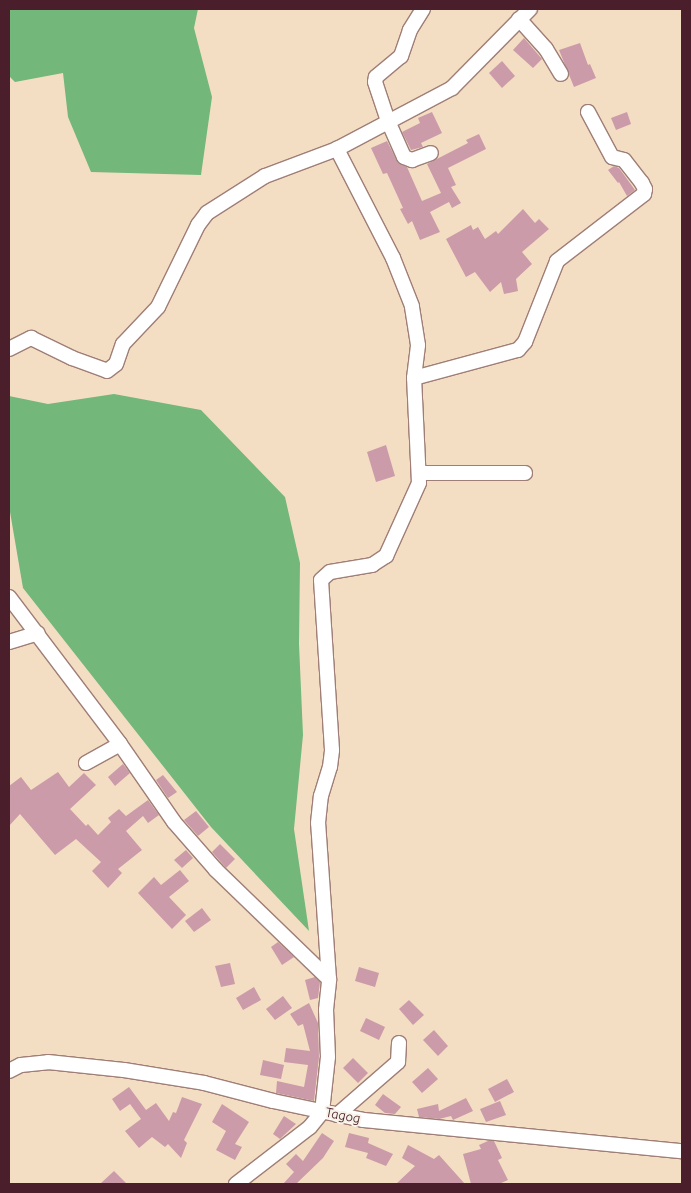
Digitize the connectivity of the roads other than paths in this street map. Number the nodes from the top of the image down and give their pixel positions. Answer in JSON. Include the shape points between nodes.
{"nodes":[{"id":1,"x":423,"y":9,"type":"edge"},
{"id":2,"x":530,"y":9,"type":"edge"},
{"id":3,"x":519,"y":20,"type":"junction"},
{"id":4,"x":561,"y":74,"type":"dead end"},
{"id":5,"x":588,"y":112,"type":"dead end"},
{"id":6,"x":388,"y":121,"type":"junction"},
{"id":7,"x":337,"y":148,"type":"junction"},
{"id":8,"x":431,"y":153,"type":"dead end"},
{"id":9,"x":9,"y":349,"type":"edge"},
{"id":10,"x":414,"y":378,"type":"junction"},
{"id":11,"x":420,"y":473,"type":"junction"},
{"id":12,"x":525,"y":473,"type":"dead end"},
{"id":13,"x":9,"y":597,"type":"edge"},
{"id":14,"x":38,"y":633,"type":"junction"},
{"id":15,"x":9,"y":642,"type":"edge"},
{"id":16,"x":120,"y":744,"type":"junction"},
{"id":17,"x":86,"y":763,"type":"dead end"},
{"id":18,"x":329,"y":979,"type":"junction"},
{"id":19,"x":399,"y":1043,"type":"dead end"},
{"id":20,"x":9,"y":1071,"type":"edge"},
{"id":21,"x":322,"y":1112,"type":"junction"},
{"id":22,"x":336,"y":1115,"type":"junction"},
{"id":23,"x":682,"y":1151,"type":"edge"},
{"id":24,"x":236,"y":1184,"type":"edge"}],
"edges":[{"from":1,"to":6,"type":"street","via":[[410,30],[401,56],[375,79]]},
{"from":2,"to":3,"type":"street"},
{"from":3,"to":4,"type":"street","via":[[546,49]]},
{"from":3,"to":6,"type":"street","via":[[459,83]]},
{"from":5,"to":10,"type":"street","via":[[612,157],[624,160],[645,188],[644,194],[557,261],[525,342],[518,350]]},
{"from":6,"to":7,"type":"street"},
{"from":6,"to":8,"type":"street","via":[[406,158],[412,160]]},
{"from":7,"to":9,"type":"street","via":[[266,176],[207,213],[158,307],[123,344],[116,364],[107,371],[31,338]]},
{"from":7,"to":10,"type":"street","via":[[393,258],[412,306],[418,345]]},
{"from":10,"to":11,"type":"street"},
{"from":11,"to":12,"type":"street"},
{"from":11,"to":18,"type":"street","via":[[418,490],[386,556],[372,565],[330,572],[321,580],[332,750],[318,822]]},
{"from":13,"to":14,"type":"street"},
{"from":14,"to":15,"type":"street"},
{"from":14,"to":16,"type":"street"},
{"from":16,"to":17,"type":"street"},
{"from":16,"to":18,"type":"street","via":[[174,822],[207,860]]},
{"from":18,"to":21,"type":"street","via":[[326,1010],[328,1057]]},
{"from":19,"to":22,"type":"street","via":[[398,1062]]},
{"from":20,"to":21,"type":"street","name":"Tagog","via":[[48,1062],[124,1070],[204,1083]]},
{"from":21,"to":22,"type":"street","name":"Tagog"},
{"from":21,"to":24,"type":"street","via":[[310,1127]]},
{"from":22,"to":23,"type":"street","name":"Tagog","via":[[461,1131]]}]}
